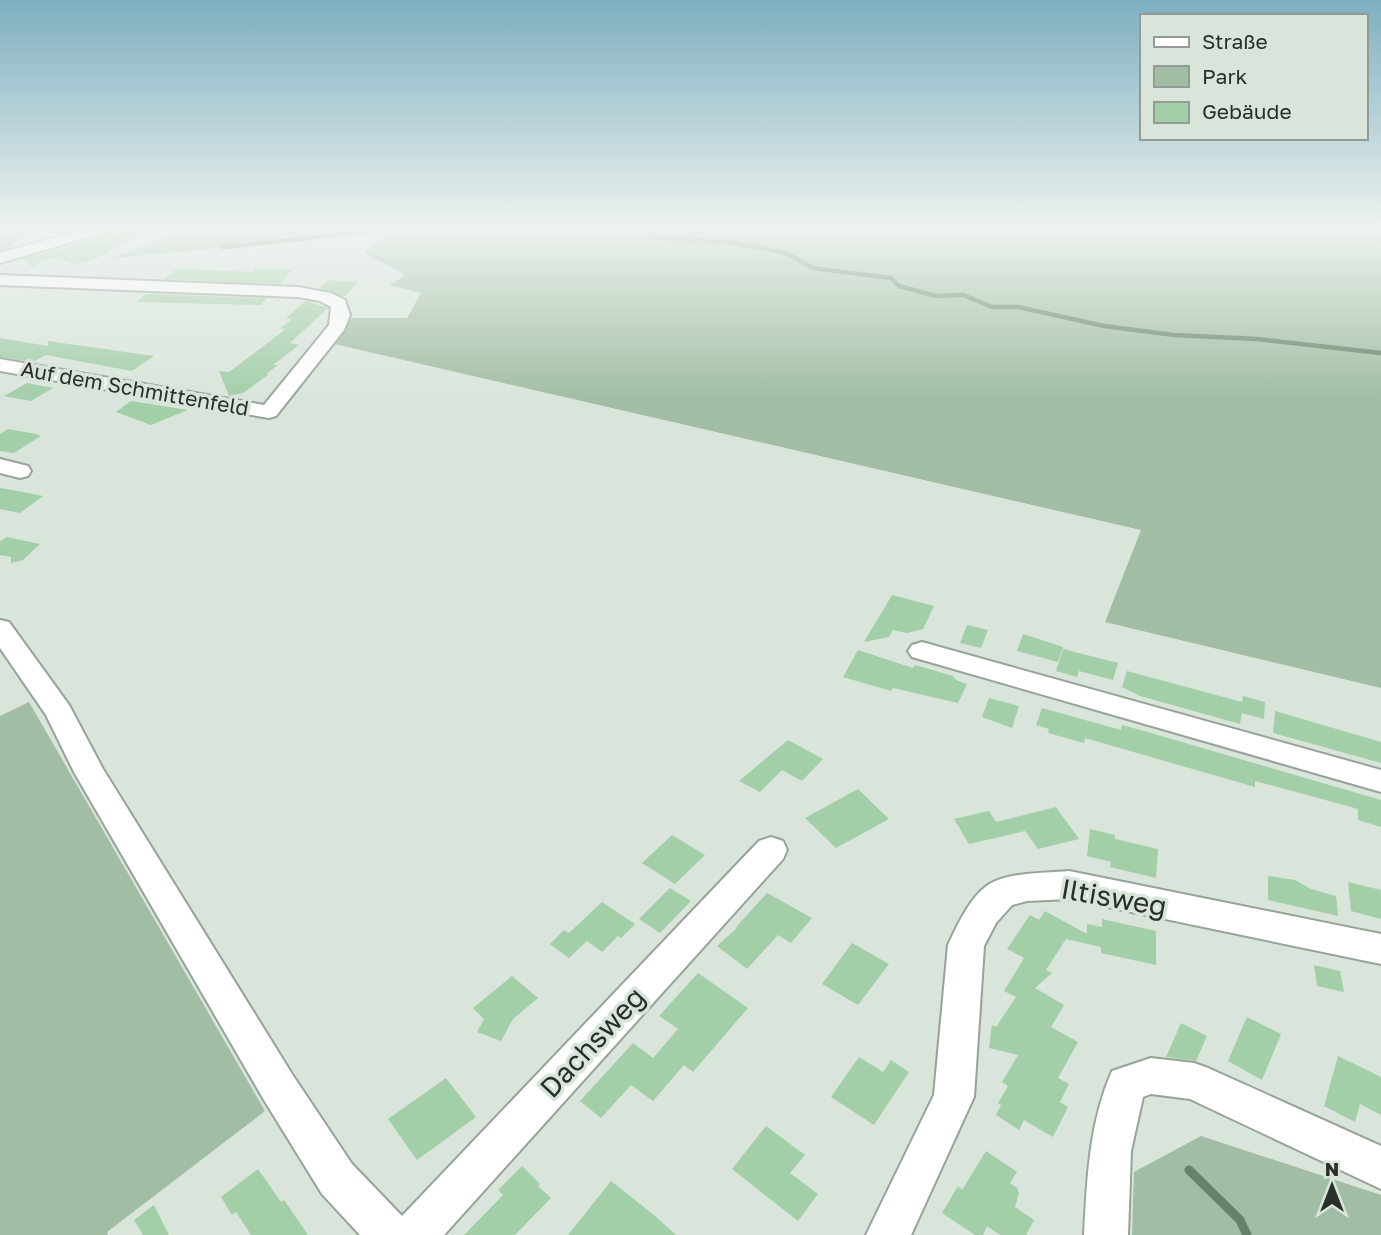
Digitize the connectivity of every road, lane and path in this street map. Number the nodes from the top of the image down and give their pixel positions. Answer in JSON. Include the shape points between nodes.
{"nodes":[{"id":1,"x":90,"y":284,"type":"edge"},
{"id":2,"x":0,"y":365,"type":"edge"},
{"id":3,"x":269,"y":412,"type":"joint"},
{"id":4,"x":0,"y":628,"type":"edge"},
{"id":5,"x":922,"y":651,"type":"dead end"},
{"id":6,"x":1381,"y":781,"type":"edge"},
{"id":7,"x":771,"y":850,"type":"dead end"},
{"id":8,"x":1381,"y":949,"type":"edge"},
{"id":9,"x":1381,"y":1168,"type":"edge"},
{"id":10,"x":390,"y":1235,"type":"edge"},
{"id":11,"x":414,"y":1235,"type":"edge"},
{"id":12,"x":888,"y":1235,"type":"edge"},
{"id":13,"x":1106,"y":1235,"type":"edge"}],
"edges":[{"from":1,"to":3,"type":"street","via":[[298,292],[338,304],[338,326]]},
{"from":2,"to":3,"type":"street","name":"Auf dem Schmittenfeld"},
{"from":4,"to":10,"type":"street","via":[[53,703],[89,772],[337,1179]]},
{"from":5,"to":6,"type":"street"},
{"from":7,"to":11,"type":"street","name":"Dachsweg"},
{"from":8,"to":12,"type":"street","name":"Iltisweg","via":[[1069,885],[1000,894],[966,945],[954,1097]]},
{"from":9,"to":13,"type":"street","via":[[1194,1081],[1151,1076],[1126,1084],[1110,1151]]}]}
